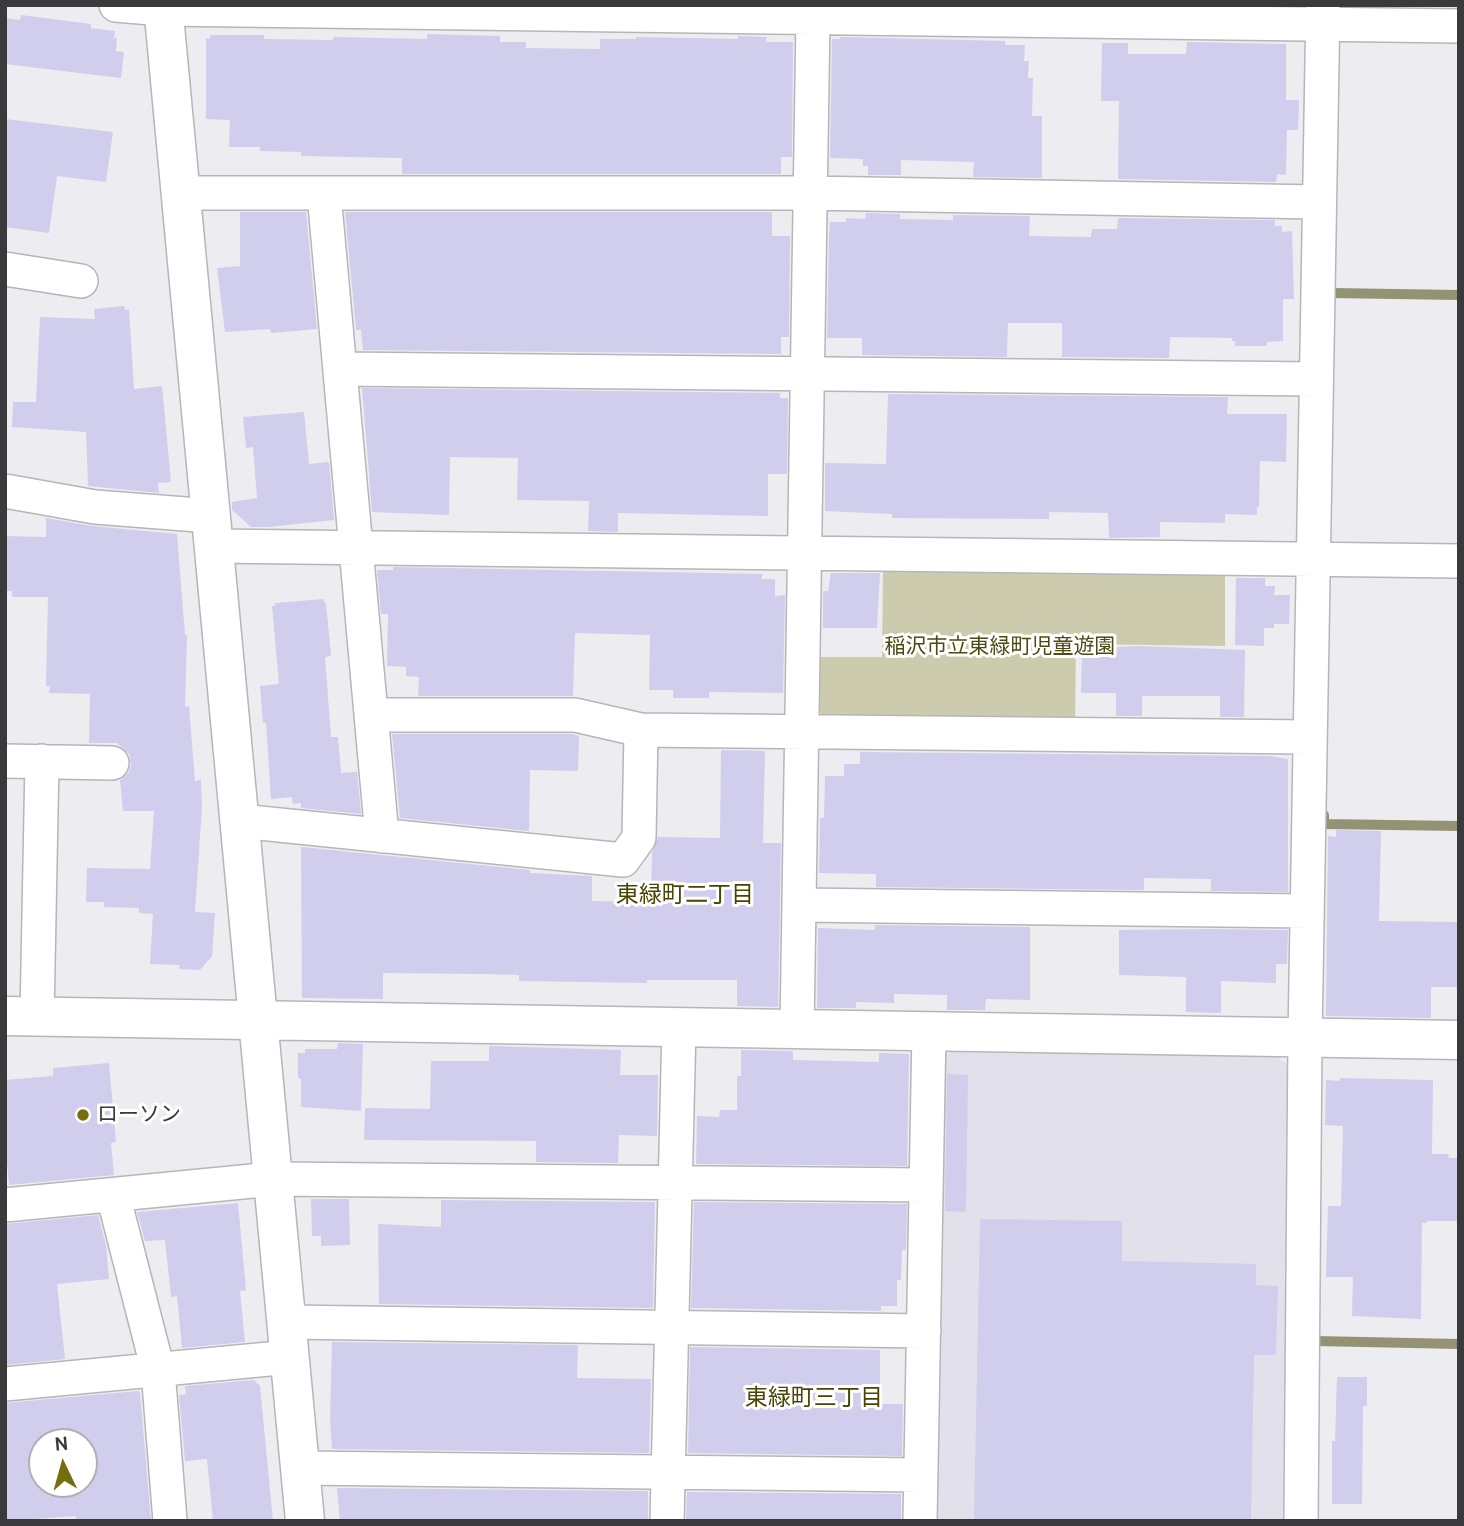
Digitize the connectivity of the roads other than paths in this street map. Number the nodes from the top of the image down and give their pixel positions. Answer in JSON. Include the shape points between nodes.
{"nodes":[{"id":1,"x":116,"y":5,"type":"edge"},
{"id":2,"x":163,"y":7,"type":"edge"},
{"id":3,"x":680,"y":11,"type":"edge"},
{"id":4,"x":1322,"y":15,"type":"edge"},
{"id":5,"x":813,"y":19,"type":"junction"},
{"id":6,"x":1459,"y":26,"type":"edge"},
{"id":7,"x":180,"y":193,"type":"junction"},
{"id":8,"x":810,"y":193,"type":"junction"},
{"id":9,"x":324,"y":194,"type":"junction"},
{"id":10,"x":1320,"y":202,"type":"junction"},
{"id":11,"x":5,"y":269,"type":"edge"},
{"id":12,"x":81,"y":281,"type":"dead end"},
{"id":13,"x":340,"y":369,"type":"junction"},
{"id":14,"x":807,"y":374,"type":"junction"},
{"id":15,"x":1316,"y":379,"type":"junction"},
{"id":16,"x":5,"y":491,"type":"edge"},
{"id":17,"x":212,"y":531,"type":"junction"},
{"id":18,"x":355,"y":548,"type":"junction"},
{"id":19,"x":804,"y":553,"type":"junction"},
{"id":20,"x":1313,"y":560,"type":"junction"},
{"id":21,"x":1459,"y":561,"type":"edge"},
{"id":22,"x":371,"y":715,"type":"junction"},
{"id":23,"x":641,"y":730,"type":"junction"},
{"id":24,"x":802,"y":731,"type":"junction"},
{"id":25,"x":1310,"y":737,"type":"junction"},
{"id":26,"x":5,"y":761,"type":"edge"},
{"id":27,"x":42,"y":761,"type":"junction"},
{"id":28,"x":112,"y":763,"type":"dead end"},
{"id":29,"x":240,"y":821,"type":"junction"},
{"id":30,"x":382,"y":836,"type":"junction"},
{"id":31,"x":799,"y":905,"type":"junction"},
{"id":32,"x":1307,"y":911,"type":"junction"},
{"id":33,"x":21,"y":1016,"type":"edge"},
{"id":34,"x":259,"y":1020,"type":"junction"},
{"id":35,"x":679,"y":1027,"type":"junction"},
{"id":36,"x":797,"y":1028,"type":"junction"},
{"id":37,"x":929,"y":1030,"type":"junction"},
{"id":38,"x":1305,"y":1037,"type":"junction"},
{"id":39,"x":1459,"y":1040,"type":"edge"},
{"id":40,"x":273,"y":1179,"type":"junction"},
{"id":41,"x":675,"y":1182,"type":"junction"},
{"id":42,"x":926,"y":1185,"type":"junction"},
{"id":43,"x":113,"y":1195,"type":"junction"},
{"id":44,"x":5,"y":1205,"type":"edge"},
{"id":45,"x":672,"y":1328,"type":"junction"},
{"id":46,"x":924,"y":1331,"type":"junction"},
{"id":47,"x":288,"y":1340,"type":"junction"},
{"id":48,"x":158,"y":1370,"type":"junction"},
{"id":49,"x":5,"y":1384,"type":"edge"},
{"id":50,"x":300,"y":1468,"type":"junction"},
{"id":51,"x":668,"y":1472,"type":"junction"},
{"id":52,"x":921,"y":1475,"type":"junction"},
{"id":53,"x":170,"y":1521,"type":"edge"},
{"id":54,"x":305,"y":1521,"type":"edge"},
{"id":55,"x":667,"y":1521,"type":"edge"},
{"id":56,"x":920,"y":1521,"type":"edge"},
{"id":57,"x":1301,"y":1521,"type":"edge"}],
"edges":[{"from":1,"to":2,"type":"street"},
{"from":2,"to":3,"type":"street"},
{"from":2,"to":7,"type":"street"},
{"from":3,"to":5,"type":"street"},
{"from":4,"to":5,"type":"street"},
{"from":4,"to":6,"type":"street"},
{"from":4,"to":10,"type":"street"},
{"from":5,"to":8,"type":"street"},
{"from":7,"to":9,"type":"street"},
{"from":7,"to":17,"type":"street"},
{"from":8,"to":9,"type":"street"},
{"from":8,"to":10,"type":"street"},
{"from":8,"to":14,"type":"street"},
{"from":9,"to":13,"type":"street"},
{"from":10,"to":15,"type":"street"},
{"from":11,"to":12,"type":"street"},
{"from":13,"to":14,"type":"street"},
{"from":13,"to":18,"type":"street"},
{"from":14,"to":15,"type":"street"},
{"from":14,"to":19,"type":"street"},
{"from":15,"to":20,"type":"street"},
{"from":16,"to":17,"type":"street"},
{"from":17,"to":18,"type":"street"},
{"from":17,"to":29,"type":"street"},
{"from":18,"to":19,"type":"street"},
{"from":18,"to":22,"type":"street"},
{"from":19,"to":20,"type":"street"},
{"from":19,"to":24,"type":"street"},
{"from":20,"to":21,"type":"street"},
{"from":20,"to":25,"type":"street"},
{"from":22,"to":23,"type":"street","via":[[575,715]]},
{"from":22,"to":30,"type":"street"},
{"from":23,"to":24,"type":"street"},
{"from":23,"to":30,"type":"street","via":[[639,838],[623,860]]},
{"from":24,"to":25,"type":"street"},
{"from":24,"to":31,"type":"street"},
{"from":25,"to":32,"type":"street"},
{"from":26,"to":27,"type":"street"},
{"from":27,"to":28,"type":"street"},
{"from":27,"to":33,"type":"street"},
{"from":29,"to":30,"type":"street"},
{"from":29,"to":34,"type":"street"},
{"from":31,"to":32,"type":"street"},
{"from":31,"to":36,"type":"street"},
{"from":32,"to":38,"type":"street"},
{"from":33,"to":34,"type":"street"},
{"from":34,"to":35,"type":"street"},
{"from":34,"to":40,"type":"street"},
{"from":35,"to":36,"type":"street"},
{"from":35,"to":41,"type":"street"},
{"from":36,"to":37,"type":"street"},
{"from":37,"to":38,"type":"street"},
{"from":37,"to":42,"type":"street"},
{"from":38,"to":39,"type":"street"},
{"from":38,"to":57,"type":"street"},
{"from":40,"to":41,"type":"street"},
{"from":40,"to":43,"type":"street"},
{"from":40,"to":47,"type":"street"},
{"from":41,"to":42,"type":"street"},
{"from":41,"to":45,"type":"street"},
{"from":42,"to":46,"type":"street"},
{"from":43,"to":44,"type":"street"},
{"from":43,"to":48,"type":"street"},
{"from":45,"to":46,"type":"street"},
{"from":45,"to":47,"type":"street"},
{"from":45,"to":51,"type":"street"},
{"from":46,"to":52,"type":"street"},
{"from":47,"to":48,"type":"street"},
{"from":47,"to":50,"type":"street"},
{"from":48,"to":49,"type":"street"},
{"from":48,"to":53,"type":"street"},
{"from":50,"to":51,"type":"street"},
{"from":50,"to":54,"type":"street"},
{"from":51,"to":52,"type":"street"},
{"from":51,"to":55,"type":"street"},
{"from":52,"to":56,"type":"street"}]}
